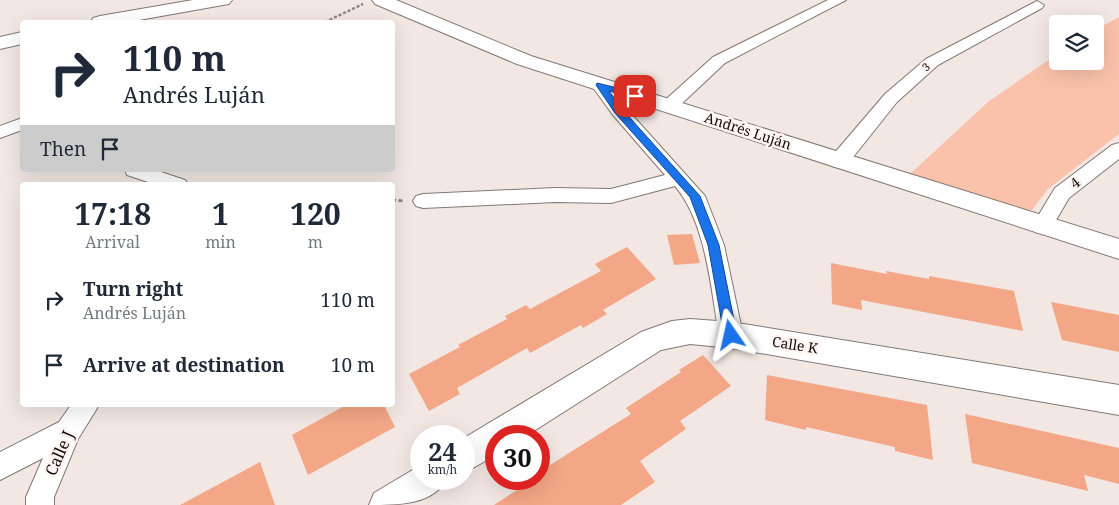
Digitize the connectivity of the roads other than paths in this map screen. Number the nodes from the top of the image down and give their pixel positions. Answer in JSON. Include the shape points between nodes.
{"nodes":[{"id":1,"x":223,"y":0,"type":"edge"},
{"id":2,"x":381,"y":0,"type":"edge"},
{"id":3,"x":839,"y":0,"type":"edge"},
{"id":4,"x":1037,"y":5,"type":"dead end"},
{"id":5,"x":111,"y":20,"type":"edge"},
{"id":6,"x":20,"y":38,"type":"edge"},
{"id":7,"x":0,"y":43,"type":"edge"},
{"id":8,"x":600,"y":85,"type":"junction"},
{"id":9,"x":669,"y":106,"type":"junction"},
{"id":10,"x":20,"y":125,"type":"edge"},
{"id":11,"x":0,"y":132,"type":"edge"},
{"id":12,"x":1119,"y":149,"type":"edge"},
{"id":13,"x":839,"y":160,"type":"junction"},
{"id":14,"x":140,"y":172,"type":"edge"},
{"id":15,"x":678,"y":178,"type":"junction"},
{"id":16,"x":169,"y":182,"type":"edge"},
{"id":17,"x":423,"y":201,"type":"dead end"},
{"id":18,"x":1042,"y":226,"type":"junction"},
{"id":19,"x":1119,"y":249,"type":"edge"},
{"id":20,"x":731,"y":335,"type":"junction"},
{"id":21,"x":1119,"y":400,"type":"edge"},
{"id":22,"x":85,"y":407,"type":"edge"},
{"id":23,"x":515,"y":425,"type":"edge"},
{"id":24,"x":68,"y":431,"type":"junction"},
{"id":25,"x":0,"y":466,"type":"edge"},
{"id":26,"x":411,"y":490,"type":"edge"},
{"id":27,"x":40,"y":505,"type":"edge"},
{"id":28,"x":386,"y":505,"type":"edge"}],
"edges":[{"from":1,"to":5,"type":"street"},
{"from":2,"to":8,"type":"street","name":"Andrés Luján","via":[[524,60]]},
{"from":3,"to":9,"type":"street","via":[[719,60]]},
{"from":4,"to":13,"type":"street","name":"3","via":[[932,62],[891,98]]},
{"from":6,"to":7,"type":"street"},
{"from":8,"to":9,"type":"street","name":"Andrés Luján"},
{"from":8,"to":15,"type":"street"},
{"from":9,"to":13,"type":"street","name":"Andrés Luján"},
{"from":10,"to":11,"type":"street"},
{"from":12,"to":18,"type":"street","name":"4","via":[[1062,193]]},
{"from":13,"to":18,"type":"street","name":"Andrés Luján"},
{"from":14,"to":16,"type":"street"},
{"from":15,"to":17,"type":"street","via":[[611,196],[555,194]]},
{"from":15,"to":20,"type":"street","via":[[694,196],[713,245]]},
{"from":18,"to":19,"type":"street","name":"Andrés Luján"},
{"from":20,"to":21,"type":"street","name":"Calle K"},
{"from":20,"to":23,"type":"street","name":"Calle K","via":[[672,332],[651,341]]},
{"from":22,"to":24,"type":"street","name":"Calle J"},
{"from":24,"to":25,"type":"street"},
{"from":24,"to":27,"type":"street","name":"Calle J","via":[[40,497]]},
{"from":26,"to":28,"type":"street"}]}
